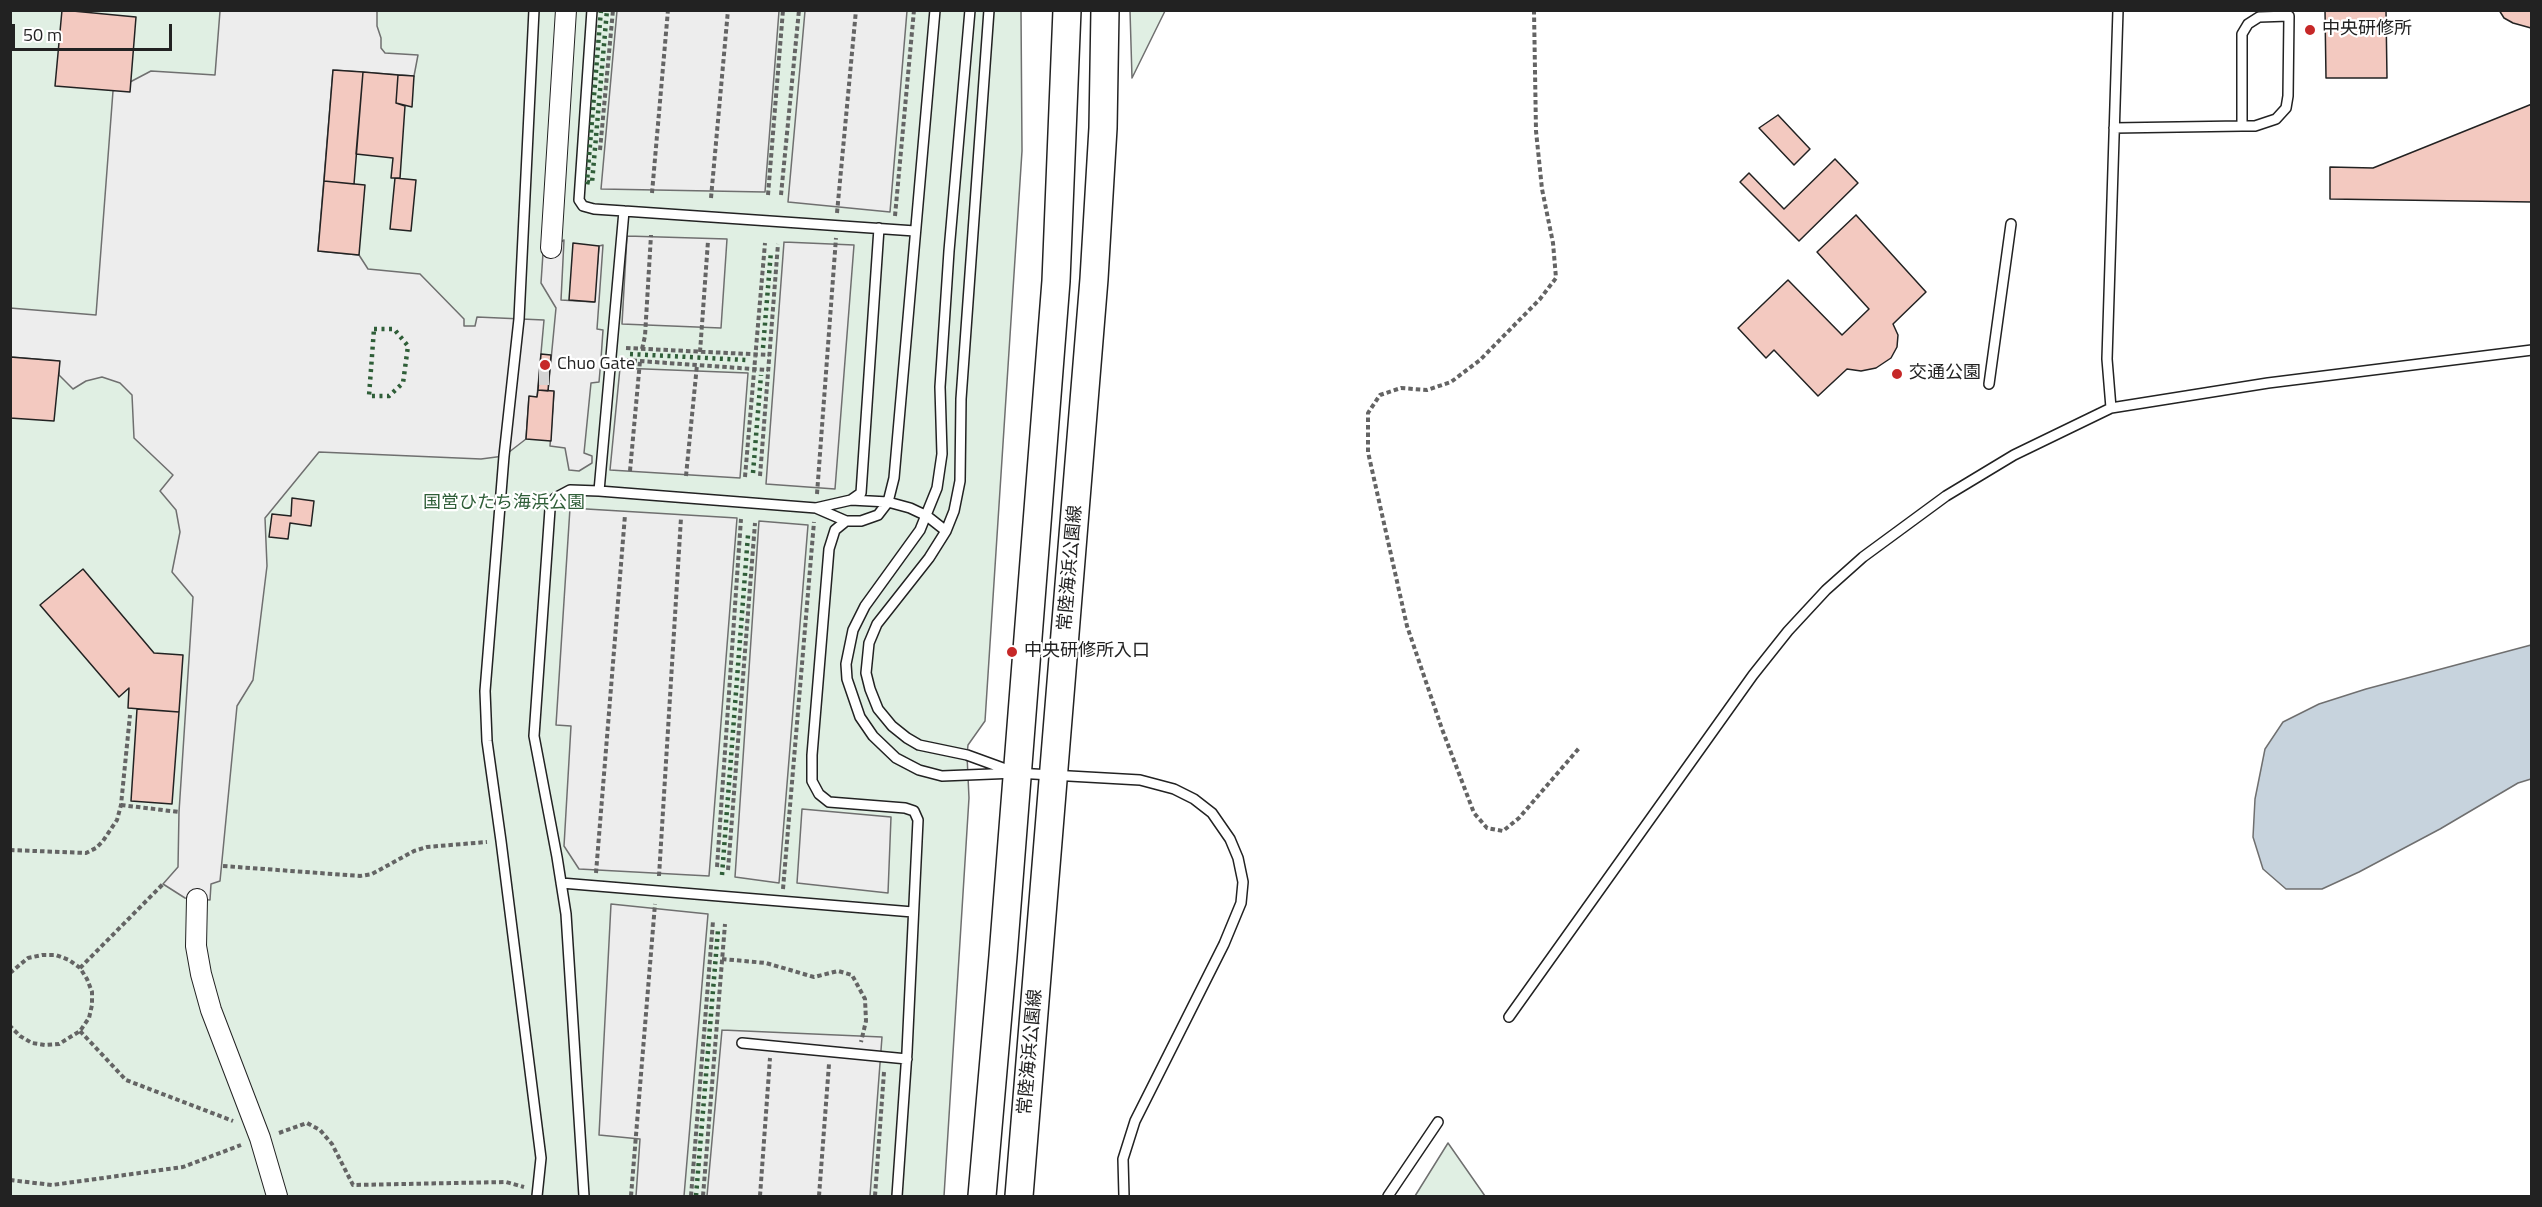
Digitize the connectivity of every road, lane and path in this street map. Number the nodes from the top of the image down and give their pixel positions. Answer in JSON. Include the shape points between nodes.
{"nodes":[{"id":1,"x":534,"y":10,"type":"edge"},
{"id":2,"x":566,"y":10,"type":"edge"},
{"id":3,"x":592,"y":10,"type":"edge"},
{"id":4,"x":613,"y":10,"type":"edge"},
{"id":5,"x":668,"y":10,"type":"edge"},
{"id":6,"x":728,"y":10,"type":"edge"},
{"id":7,"x":783,"y":10,"type":"edge"},
{"id":8,"x":799,"y":10,"type":"edge"},
{"id":9,"x":856,"y":10,"type":"edge"},
{"id":10,"x":935,"y":10,"type":"edge"},
{"id":11,"x":970,"y":10,"type":"edge"},
{"id":12,"x":989,"y":10,"type":"edge"},
{"id":13,"x":1066,"y":10,"type":"edge"},
{"id":14,"x":1105,"y":10,"type":"edge"},
{"id":15,"x":1534,"y":10,"type":"edge"},
{"id":16,"x":2118,"y":10,"type":"edge"},
{"id":17,"x":2242,"y":126,"type":"junction"},
{"id":18,"x":2114,"y":128,"type":"junction"},
{"id":19,"x":599,"y":160,"type":"dead end"},
{"id":20,"x":652,"y":193,"type":"dead end"},
{"id":21,"x":768,"y":195,"type":"dead end"},
{"id":22,"x":781,"y":195,"type":"dead end"},
{"id":23,"x":711,"y":198,"type":"dead end"},
{"id":24,"x":624,"y":211,"type":"junction"},
{"id":25,"x":2011,"y":224,"type":"dead end"},
{"id":26,"x":836,"y":225,"type":"junction"},
{"id":27,"x":879,"y":228,"type":"junction"},
{"id":28,"x":915,"y":231,"type":"junction"},
{"id":29,"x":651,"y":235,"type":"dead end"},
{"id":30,"x":708,"y":241,"type":"dead end"},
{"id":31,"x":765,"y":243,"type":"dead end"},
{"id":32,"x":778,"y":244,"type":"dead end"},
{"id":33,"x":551,"y":248,"type":"dead end"},
{"id":34,"x":621,"y":348,"type":"dead end"},
{"id":35,"x":642,"y":349,"type":"junction"},
{"id":36,"x":2532,"y":350,"type":"edge"},
{"id":37,"x":700,"y":351,"type":"junction"},
{"id":38,"x":756,"y":354,"type":"junction"},
{"id":39,"x":769,"y":355,"type":"junction"},
{"id":40,"x":620,"y":359,"type":"dead end"},
{"id":41,"x":640,"y":362,"type":"junction"},
{"id":42,"x":697,"y":365,"type":"junction"},
{"id":43,"x":754,"y":369,"type":"junction"},
{"id":44,"x":768,"y":370,"type":"junction"},
{"id":45,"x":1989,"y":384,"type":"dead end"},
{"id":46,"x":2110,"y":408,"type":"junction"},
{"id":47,"x":630,"y":471,"type":"dead end"},
{"id":48,"x":686,"y":476,"type":"dead end"},
{"id":49,"x":760,"y":476,"type":"dead end"},
{"id":50,"x":745,"y":477,"type":"dead end"},
{"id":51,"x":599,"y":491,"type":"junction"},
{"id":52,"x":850,"y":500,"type":"junction"},
{"id":53,"x":888,"y":502,"type":"junction"},
{"id":54,"x":816,"y":508,"type":"junction"},
{"id":55,"x":625,"y":515,"type":"dead end"},
{"id":56,"x":927,"y":516,"type":"junction"},
{"id":57,"x":681,"y":518,"type":"dead end"},
{"id":58,"x":741,"y":519,"type":"dead end"},
{"id":59,"x":846,"y":521,"type":"junction"},
{"id":60,"x":755,"y":523,"type":"dead end"},
{"id":61,"x":946,"y":531,"type":"junction"},
{"id":62,"x":130,"y":715,"type":"dead end"},
{"id":63,"x":1580,"y":747,"type":"dead end"},
{"id":64,"x":1016,"y":773,"type":"junction"},
{"id":65,"x":1054,"y":775,"type":"junction"},
{"id":66,"x":120,"y":805,"type":"junction"},
{"id":67,"x":179,"y":812,"type":"dead end"},
{"id":68,"x":501,"y":841,"type":"junction"},
{"id":69,"x":10,"y":850,"type":"edge"},
{"id":70,"x":223,"y":866,"type":"dead end"},
{"id":71,"x":717,"y":867,"type":"dead end"},
{"id":72,"x":729,"y":870,"type":"dead end"},
{"id":73,"x":561,"y":883,"type":"junction"},
{"id":74,"x":163,"y":884,"type":"dead end"},
{"id":75,"x":595,"y":885,"type":"junction"},
{"id":76,"x":657,"y":891,"type":"junction"},
{"id":77,"x":197,"y":899,"type":"dead end"},
{"id":78,"x":782,"y":902,"type":"junction"},
{"id":79,"x":914,"y":912,"type":"junction"},
{"id":80,"x":713,"y":921,"type":"dead end"},
{"id":81,"x":725,"y":924,"type":"dead end"},
{"id":82,"x":722,"y":959,"type":"junction"},
{"id":83,"x":80,"y":968,"type":"junction"},
{"id":84,"x":10,"y":973,"type":"edge"},
{"id":85,"x":1509,"y":1017,"type":"dead end"},
{"id":86,"x":10,"y":1026,"type":"edge"},
{"id":87,"x":80,"y":1031,"type":"junction"},
{"id":88,"x":742,"y":1043,"type":"dead end"},
{"id":89,"x":771,"y":1046,"type":"junction"},
{"id":90,"x":830,"y":1052,"type":"junction"},
{"id":91,"x":858,"y":1054,"type":"junction"},
{"id":92,"x":885,"y":1057,"type":"junction"},
{"id":93,"x":907,"y":1059,"type":"junction"},
{"id":94,"x":252,"y":1119,"type":"junction"},
{"id":95,"x":1438,"y":1122,"type":"dead end"},
{"id":96,"x":260,"y":1138,"type":"junction"},
{"id":97,"x":10,"y":1180,"type":"edge"},
{"id":98,"x":538,"y":1193,"type":"edge"},
{"id":99,"x":277,"y":1197,"type":"edge"},
{"id":100,"x":584,"y":1197,"type":"edge"},
{"id":101,"x":631,"y":1197,"type":"edge"},
{"id":102,"x":691,"y":1197,"type":"edge"},
{"id":103,"x":703,"y":1197,"type":"edge"},
{"id":104,"x":760,"y":1197,"type":"edge"},
{"id":105,"x":819,"y":1197,"type":"edge"},
{"id":106,"x":875,"y":1197,"type":"edge"},
{"id":107,"x":897,"y":1197,"type":"edge"},
{"id":108,"x":982,"y":1197,"type":"edge"},
{"id":109,"x":1019,"y":1197,"type":"edge"},
{"id":110,"x":1124,"y":1197,"type":"edge"},
{"id":111,"x":1388,"y":1197,"type":"edge"}],
"edges":[{"from":1,"to":68,"type":"lane","via":[[519,319],[485,691],[487,741]]},
{"from":2,"to":33,"type":"street"},
{"from":3,"to":24,"type":"lane","via":[[579,200],[583,206],[594,209]]},
{"from":4,"to":19,"type":"path"},
{"from":5,"to":20,"type":"path"},
{"from":6,"to":23,"type":"path"},
{"from":7,"to":21,"type":"path"},
{"from":8,"to":22,"type":"path"},
{"from":9,"to":26,"type":"path"},
{"from":10,"to":28,"type":"lane"},
{"from":11,"to":56,"type":"lane","via":[[940,387],[942,454],[937,488]]},
{"from":12,"to":61,"type":"lane","via":[[961,399],[960,480]]},
{"from":13,"to":64,"type":"main road","name":"常陸海浜公園線","via":[[1056,281]]},
{"from":14,"to":65,"type":"main road","name":"常陸海浜公園線","via":[[1094,279]]},
{"from":15,"to":63,"type":"path","via":[[1536,131],[1556,278],[1480,360],[1451,382],[1427,390],[1401,388],[1380,395],[1368,413],[1368,452],[1407,626],[1474,813],[1488,828],[1503,831],[1519,818]]},
{"from":16,"to":18,"type":"lane"},
{"from":17,"to":17,"type":"lane","via":[[2242,34],[2259,17],[2289,16],[2286,108],[2276,119],[2264,124]]},
{"from":17,"to":18,"type":"lane"},
{"from":18,"to":46,"type":"lane","via":[[2107,359]]},
{"from":24,"to":26,"type":"lane"},
{"from":24,"to":51,"type":"lane"},
{"from":25,"to":45,"type":"lane"},
{"from":26,"to":27,"type":"lane"},
{"from":26,"to":54,"type":"path"},
{"from":27,"to":28,"type":"lane"},
{"from":27,"to":52,"type":"lane","via":[[863,487]]},
{"from":28,"to":53,"type":"lane","via":[[894,478]]},
{"from":29,"to":35,"type":"path"},
{"from":30,"to":37,"type":"path"},
{"from":31,"to":38,"type":"path"},
{"from":32,"to":39,"type":"path"},
{"from":34,"to":35,"type":"path"},
{"from":35,"to":37,"type":"path"},
{"from":36,"to":46,"type":"lane","via":[[2268,383]]},
{"from":37,"to":38,"type":"path"},
{"from":38,"to":39,"type":"path"},
{"from":38,"to":43,"type":"path"},
{"from":39,"to":44,"type":"path"},
{"from":40,"to":41,"type":"path"},
{"from":41,"to":42,"type":"path"},
{"from":41,"to":47,"type":"path"},
{"from":42,"to":43,"type":"path"},
{"from":42,"to":48,"type":"path"},
{"from":43,"to":44,"type":"path"},
{"from":43,"to":50,"type":"path"},
{"from":44,"to":49,"type":"path"},
{"from":46,"to":85,"type":"lane","via":[[2014,455],[1946,496],[1863,557],[1826,590],[1753,675]]},
{"from":51,"to":54,"type":"lane"},
{"from":51,"to":73,"type":"lane","via":[[570,490],[555,498],[550,509],[534,736]]},
{"from":52,"to":53,"type":"lane"},
{"from":52,"to":54,"type":"lane"},
{"from":53,"to":56,"type":"lane"},
{"from":53,"to":59,"type":"lane","via":[[878,515]]},
{"from":54,"to":59,"type":"lane"},
{"from":54,"to":78,"type":"path"},
{"from":55,"to":75,"type":"path"},
{"from":56,"to":61,"type":"lane"},
{"from":56,"to":64,"type":"lane","via":[[865,606],[853,630],[846,664],[852,696],[873,736],[896,758],[919,770],[942,776]]},
{"from":57,"to":76,"type":"path"},
{"from":58,"to":71,"type":"path"},
{"from":59,"to":79,"type":"lane","via":[[835,530],[829,549],[812,781],[829,802],[914,811],[918,820]]},
{"from":60,"to":72,"type":"path"},
{"from":61,"to":64,"type":"lane","via":[[877,624],[867,655],[870,689],[891,726],[919,745],[967,755]]},
{"from":62,"to":66,"type":"path"},
{"from":64,"to":65,"type":"lane"},
{"from":64,"to":108,"type":"main road","name":"常陸海浜公園線"},
{"from":65,"to":109,"type":"main road","name":"常陸海浜公園線"},
{"from":65,"to":110,"type":"lane","via":[[1140,780],[1194,798],[1222,826],[1238,858],[1243,882],[1241,903],[1224,944],[1135,1121],[1123,1159]]},
{"from":66,"to":67,"type":"path"},
{"from":66,"to":69,"type":"path","via":[[109,833],[86,853]]},
{"from":68,"to":70,"type":"path","via":[[427,847],[360,876]]},
{"from":68,"to":98,"type":"lane","via":[[541,1158]]},
{"from":73,"to":75,"type":"lane"},
{"from":73,"to":100,"type":"lane"},
{"from":74,"to":83,"type":"path"},
{"from":75,"to":76,"type":"lane"},
{"from":76,"to":78,"type":"lane"},
{"from":76,"to":101,"type":"path"},
{"from":77,"to":94,"type":"street","via":[[196,946],[201,974]]},
{"from":78,"to":79,"type":"lane"},
{"from":79,"to":93,"type":"lane"},
{"from":80,"to":102,"type":"path"},
{"from":81,"to":82,"type":"path"},
{"from":82,"to":91,"type":"path","via":[[766,963],[814,977],[838,971],[852,975],[865,999],[866,1021]]},
{"from":82,"to":103,"type":"path"},
{"from":83,"to":84,"type":"path","via":[[56,955],[42,954],[28,958]]},
{"from":83,"to":87,"type":"path","via":[[92,999],[89,1018]]},
{"from":86,"to":87,"type":"path","via":[[32,1043],[45,1045],[59,1044]]},
{"from":87,"to":94,"type":"path","via":[[126,1080],[238,1123]]},
{"from":88,"to":89,"type":"lane"},
{"from":89,"to":90,"type":"lane"},
{"from":89,"to":104,"type":"path"},
{"from":90,"to":91,"type":"lane"},
{"from":90,"to":105,"type":"path"},
{"from":91,"to":92,"type":"lane"},
{"from":92,"to":93,"type":"lane"},
{"from":92,"to":106,"type":"path"},
{"from":93,"to":107,"type":"lane"},
{"from":94,"to":96,"type":"street"},
{"from":95,"to":111,"type":"lane"},
{"from":96,"to":97,"type":"path","via":[[183,1167],[52,1185]]},
{"from":96,"to":98,"type":"path","via":[[307,1123],[321,1130],[353,1185],[506,1182]]},
{"from":96,"to":99,"type":"street"}]}
